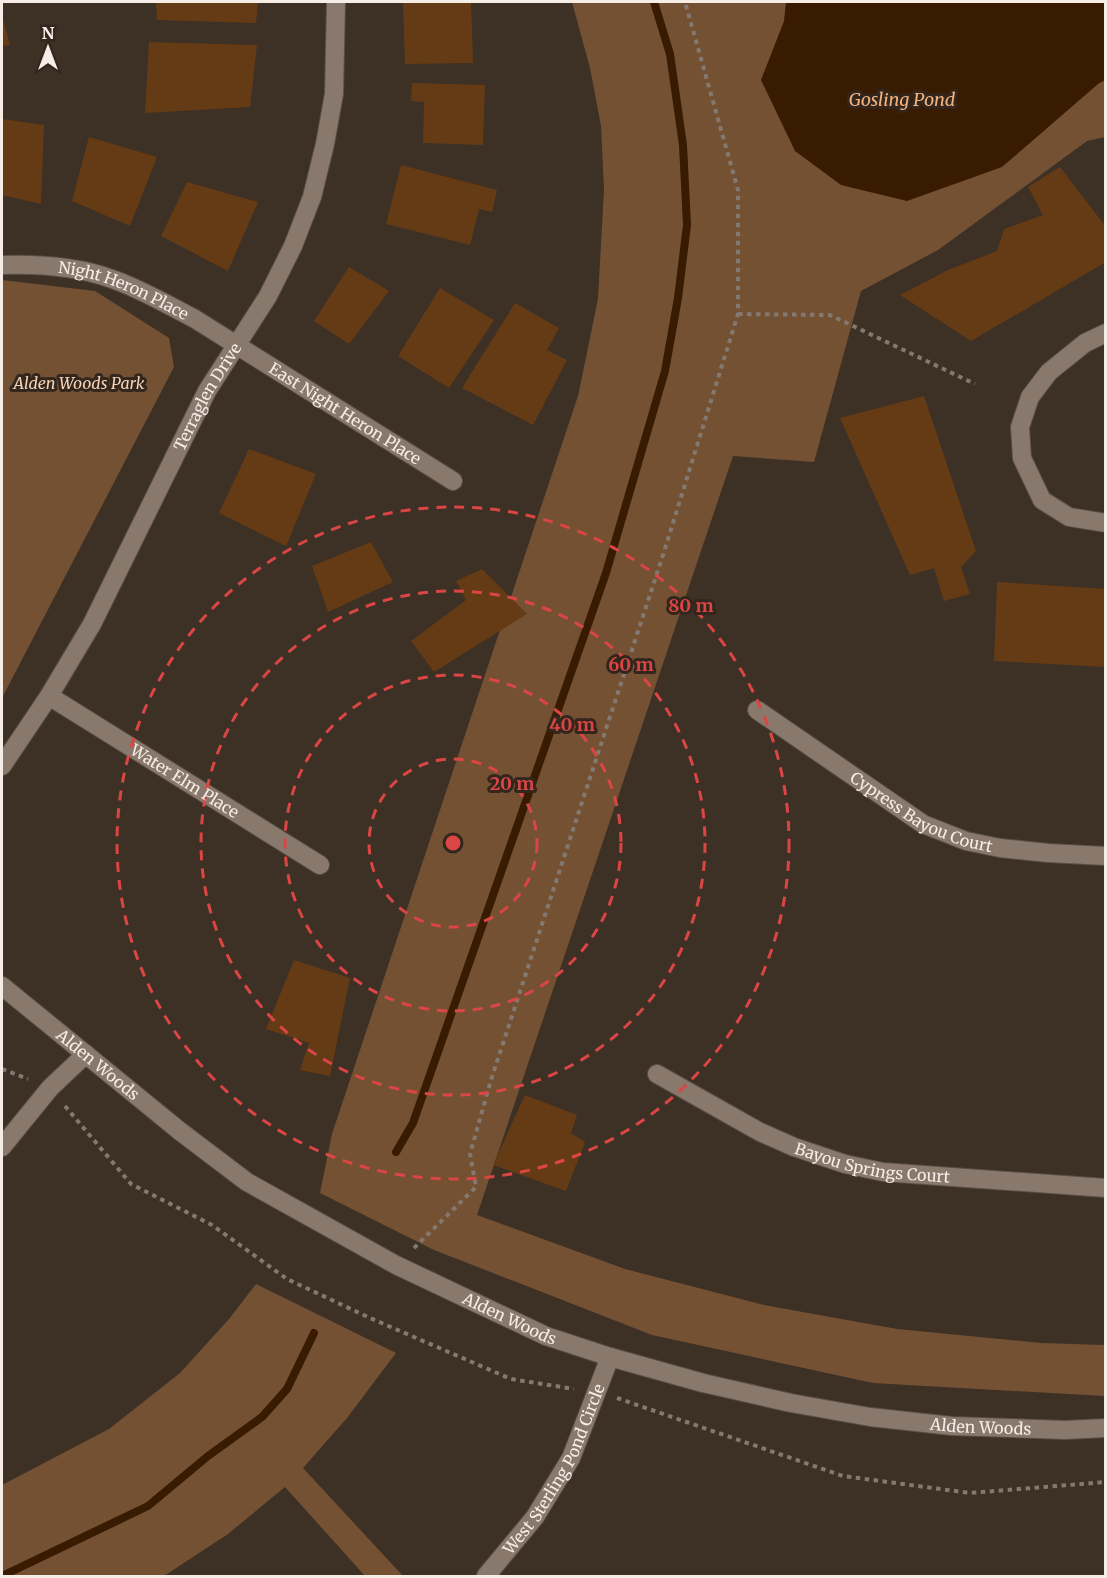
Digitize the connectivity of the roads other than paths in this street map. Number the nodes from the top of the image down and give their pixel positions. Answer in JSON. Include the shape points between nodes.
{"nodes":[{"id":1,"x":336,"y":2,"type":"edge"},
{"id":2,"x":2,"y":265,"type":"edge"},
{"id":3,"x":1106,"y":333,"type":"edge"},
{"id":4,"x":236,"y":345,"type":"junction"},
{"id":5,"x":453,"y":481,"type":"dead end"},
{"id":6,"x":1106,"y":523,"type":"edge"},
{"id":7,"x":49,"y":696,"type":"junction"},
{"id":8,"x":757,"y":710,"type":"dead end"},
{"id":9,"x":2,"y":766,"type":"edge"},
{"id":10,"x":1106,"y":856,"type":"edge"},
{"id":11,"x":320,"y":865,"type":"dead end"},
{"id":12,"x":2,"y":986,"type":"edge"},
{"id":13,"x":86,"y":1054,"type":"junction"},
{"id":14,"x":657,"y":1074,"type":"dead end"},
{"id":15,"x":2,"y":1147,"type":"edge"},
{"id":16,"x":1106,"y":1188,"type":"edge"},
{"id":17,"x":610,"y":1357,"type":"junction"},
{"id":18,"x":1106,"y":1428,"type":"edge"},
{"id":19,"x":486,"y":1576,"type":"edge"}],
"edges":[{"from":1,"to":4,"type":"street","name":"Terraglen Drive","via":[[334,94],[312,197],[268,296]]},
{"from":2,"to":4,"type":"street","name":"Night Heron Place","via":[[72,269],[110,278],[170,305]]},
{"from":3,"to":6,"type":"street","via":[[1085,343],[1049,372],[1030,397],[1020,427],[1022,458],[1042,500],[1069,517]]},
{"from":4,"to":5,"type":"street","name":"East Night Heron Place"},
{"from":4,"to":7,"type":"street","name":"Terraglen Drive","via":[[201,401],[92,624]]},
{"from":7,"to":9,"type":"street","name":"Terraglen Drive"},
{"from":7,"to":11,"type":"street","name":"Water Elm Place"},
{"from":8,"to":10,"type":"street","name":"Cypress Bayou Court","via":[[923,824],[966,841],[1000,848]]},
{"from":12,"to":13,"type":"street","name":"Alden Woods"},
{"from":13,"to":15,"type":"street","via":[[50,1088]]},
{"from":13,"to":17,"type":"street","name":"Alden Woods","via":[[247,1182],[396,1265],[546,1335]]},
{"from":14,"to":16,"type":"street","name":"Bayou Springs Court","via":[[760,1132],[845,1164],[883,1172]]},
{"from":17,"to":18,"type":"street","name":"Alden Woods","via":[[703,1383],[870,1417],[952,1426]]},
{"from":17,"to":19,"type":"street","name":"West Sterling Pond Circle","via":[[571,1458],[535,1517]]}]}
